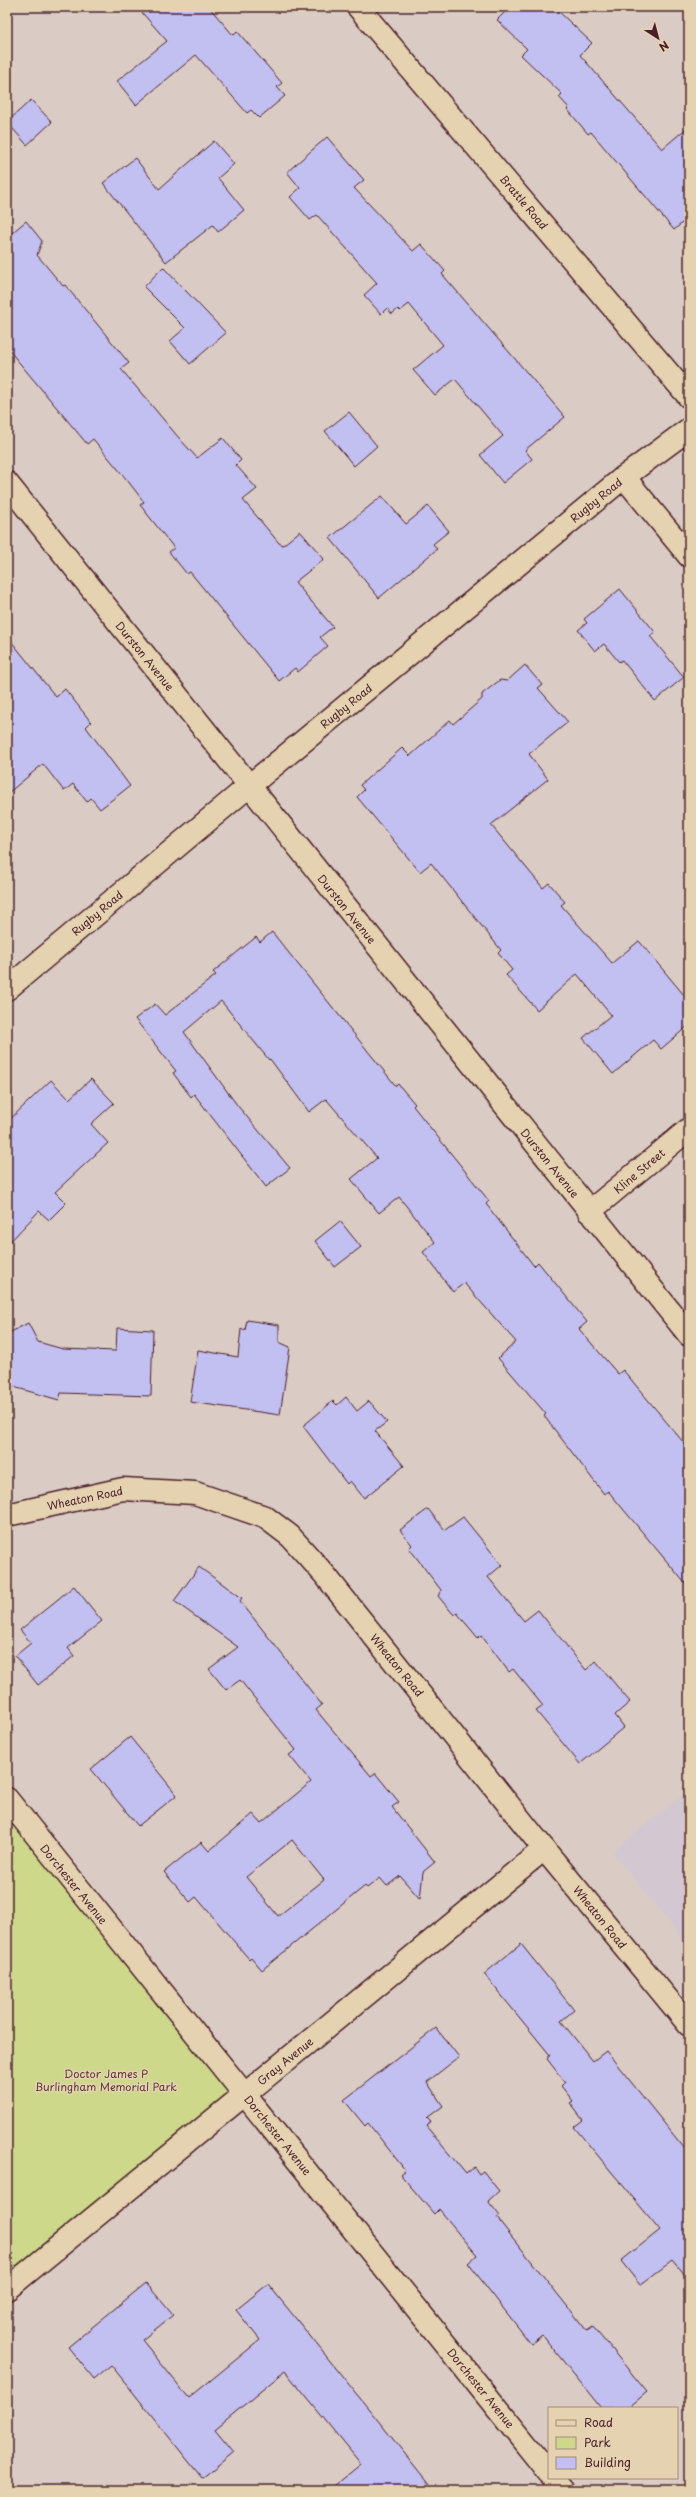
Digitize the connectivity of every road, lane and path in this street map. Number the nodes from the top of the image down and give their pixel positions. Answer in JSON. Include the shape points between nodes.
{"nodes":[{"id":1,"x":358,"y":7,"type":"edge"},
{"id":2,"x":689,"y":396,"type":"edge"},
{"id":3,"x":689,"y":429,"type":"edge"},
{"id":4,"x":624,"y":477,"type":"junction"},
{"id":5,"x":7,"y":483,"type":"edge"},
{"id":6,"x":689,"y":556,"type":"edge"},
{"id":7,"x":249,"y":786,"type":"junction"},
{"id":8,"x":7,"y":989,"type":"edge"},
{"id":9,"x":689,"y":1129,"type":"edge"},
{"id":10,"x":589,"y":1212,"type":"junction"},
{"id":11,"x":689,"y":1335,"type":"edge"},
{"id":12,"x":7,"y":1515,"type":"edge"},
{"id":13,"x":7,"y":1799,"type":"edge"},
{"id":14,"x":544,"y":1849,"type":"junction"},
{"id":15,"x":689,"y":2025,"type":"edge"},
{"id":16,"x":245,"y":2094,"type":"junction"},
{"id":17,"x":7,"y":2289,"type":"edge"},
{"id":18,"x":548,"y":2472,"type":"edge"},
{"id":19,"x":554,"y":2479,"type":"edge"},
{"id":20,"x":563,"y":2490,"type":"edge"}],
"edges":[{"from":1,"to":2,"type":"street","name":"Brattle Road"},
{"from":3,"to":4,"type":"street","name":"Rugby Road"},
{"from":4,"to":6,"type":"street"},
{"from":4,"to":7,"type":"street","name":"Rugby Road"},
{"from":5,"to":7,"type":"street","name":"Durston Avenue"},
{"from":7,"to":8,"type":"street","name":"Rugby Road"},
{"from":7,"to":10,"type":"street","name":"Durston Avenue"},
{"from":9,"to":10,"type":"street","name":"Kline Street"},
{"from":10,"to":11,"type":"street","name":"Durston Avenue"},
{"from":12,"to":14,"type":"street","name":"Wheaton Road","via":[[123,1489],[195,1493],[265,1517],[290,1536],[325,1575]]},
{"from":13,"to":16,"type":"street","name":"Dorchester Avenue"},
{"from":14,"to":15,"type":"street","name":"Wheaton Road"},
{"from":14,"to":16,"type":"street","name":"Gray Avenue"},
{"from":16,"to":17,"type":"street","name":"Gray Avenue"},
{"from":16,"to":18,"type":"street","name":"Dorchester Avenue"},
{"from":19,"to":20,"type":"street"}]}
